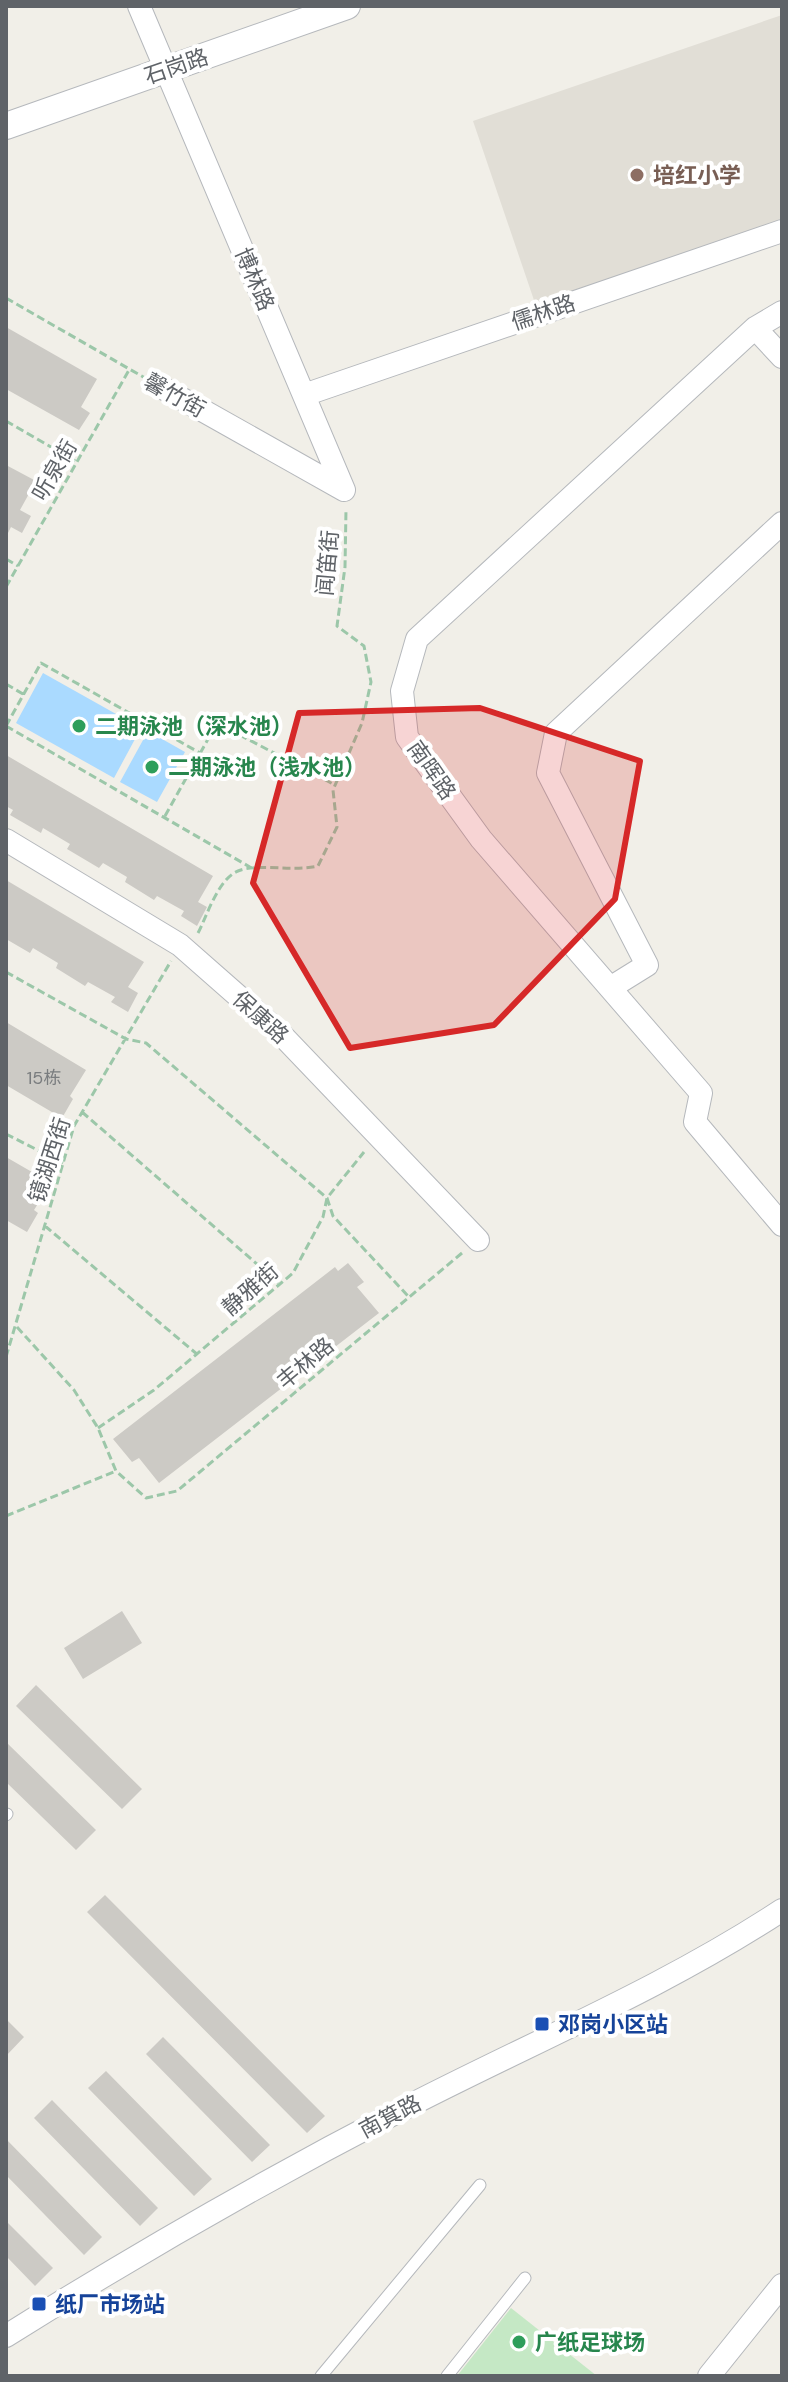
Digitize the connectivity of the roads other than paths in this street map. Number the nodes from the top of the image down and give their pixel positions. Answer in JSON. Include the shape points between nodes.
{"nodes":[{"id":1,"x":139,"y":6,"type":"edge"},
{"id":2,"x":330,"y":9,"type":"edge"},
{"id":3,"x":166,"y":69,"type":"junction"},
{"id":4,"x":6,"y":126,"type":"edge"},
{"id":5,"x":782,"y":231,"type":"edge"},
{"id":6,"x":782,"y":312,"type":"edge"},
{"id":7,"x":755,"y":328,"type":"junction"},
{"id":8,"x":782,"y":357,"type":"edge"},
{"id":9,"x":161,"y":387,"type":"road end"},
{"id":10,"x":304,"y":395,"type":"junction"},
{"id":11,"x":344,"y":490,"type":"joint"},
{"id":12,"x":782,"y":523,"type":"edge"},
{"id":13,"x":6,"y":840,"type":"edge"},
{"id":14,"x":610,"y":988,"type":"junction"},
{"id":15,"x":782,"y":1225,"type":"edge"},
{"id":16,"x":478,"y":1240,"type":"road end"},
{"id":17,"x":782,"y":1910,"type":"edge"},
{"id":18,"x":480,"y":2185,"type":"dead end"},
{"id":19,"x":525,"y":2278,"type":"dead end"},
{"id":20,"x":782,"y":2285,"type":"edge"},
{"id":21,"x":6,"y":2336,"type":"edge"},
{"id":22,"x":321,"y":2376,"type":"edge"},
{"id":23,"x":447,"y":2376,"type":"edge"},
{"id":24,"x":709,"y":2376,"type":"edge"}],
"edges":[{"from":1,"to":3,"type":"street","name":"博林路"},
{"from":2,"to":3,"type":"street","name":"石岗路"},
{"from":3,"to":4,"type":"street","name":"石岗路"},
{"from":3,"to":10,"type":"street","name":"博林路"},
{"from":5,"to":10,"type":"street","name":"儒林路"},
{"from":6,"to":7,"type":"street","name":"南晖路"},
{"from":7,"to":8,"type":"street"},
{"from":7,"to":14,"type":"street","name":"南晖路","via":[[417,639],[402,691],[407,737],[481,839]]},
{"from":9,"to":11,"type":"street","name":"馨竹街"},
{"from":10,"to":11,"type":"street","name":"博林路"},
{"from":12,"to":14,"type":"street","via":[[556,733],[548,773],[647,965]]},
{"from":13,"to":16,"type":"street","name":"保康路","via":[[184,948],[279,1032]]},
{"from":14,"to":15,"type":"street","name":"南晖路","via":[[701,1093],[695,1122]]},
{"from":17,"to":21,"type":"street","name":"南箕路","via":[[629,1999],[401,2110],[148,2247]]},
{"from":18,"to":22,"type":"lane"},
{"from":19,"to":23,"type":"lane"},
{"from":20,"to":24,"type":"street"}]}
